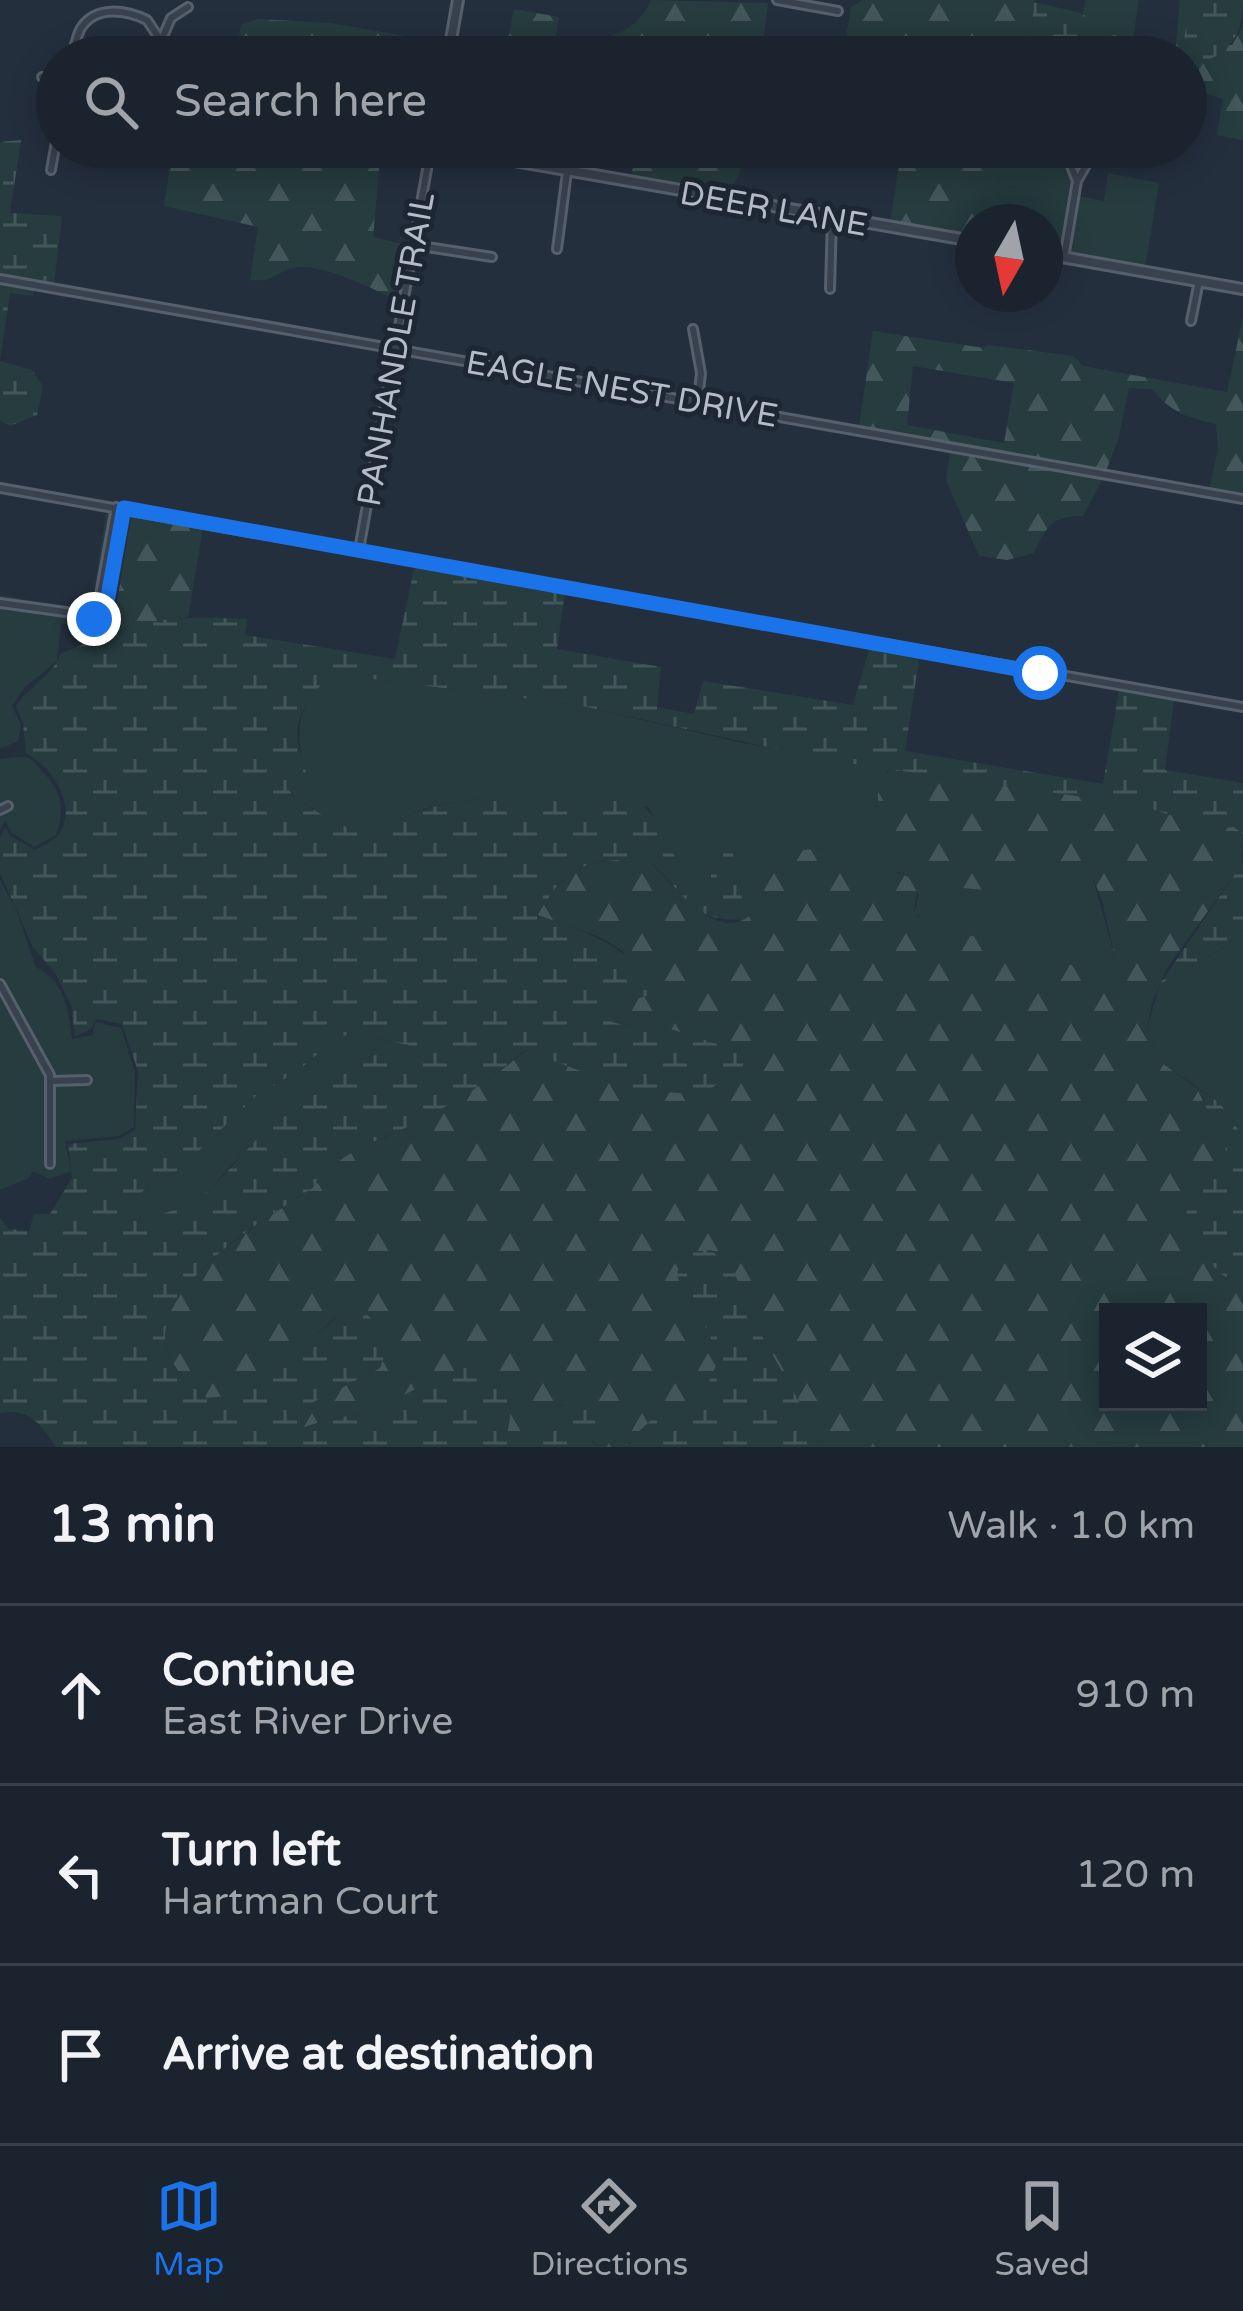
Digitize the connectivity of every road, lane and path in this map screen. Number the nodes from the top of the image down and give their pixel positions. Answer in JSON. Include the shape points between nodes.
{"nodes":[{"id":1,"x":458,"y":0,"type":"edge"},
{"id":2,"x":777,"y":0,"type":"edge"},
{"id":3,"x":188,"y":7,"type":"dead end"},
{"id":4,"x":838,"y":11,"type":"dead end"},
{"id":5,"x":79,"y":36,"type":"edge"},
{"id":6,"x":158,"y":36,"type":"edge"},
{"id":7,"x":163,"y":36,"type":"edge"},
{"id":8,"x":452,"y":36,"type":"edge"},
{"id":9,"x":428,"y":168,"type":"edge"},
{"id":10,"x":545,"y":168,"type":"edge"},
{"id":11,"x":567,"y":172,"type":"junction"},
{"id":12,"x":1077,"y":181,"type":"dead end"},
{"id":13,"x":832,"y":218,"type":"junction"},
{"id":14,"x":955,"y":239,"type":"edge"},
{"id":15,"x":414,"y":245,"type":"junction"},
{"id":16,"x":557,"y":249,"type":"dead end"},
{"id":17,"x":492,"y":257,"type":"dead end"},
{"id":18,"x":1064,"y":258,"type":"joint"},
{"id":19,"x":0,"y":279,"type":"edge"},
{"id":20,"x":1199,"y":281,"type":"junction"},
{"id":21,"x":830,"y":289,"type":"dead end"},
{"id":22,"x":1243,"y":289,"type":"edge"},
{"id":23,"x":1191,"y":321,"type":"dead end"},
{"id":24,"x":693,"y":328,"type":"dead end"},
{"id":25,"x":398,"y":349,"type":"junction"},
{"id":26,"x":698,"y":400,"type":"junction"},
{"id":27,"x":0,"y":488,"type":"edge"},
{"id":28,"x":1243,"y":499,"type":"edge"},
{"id":29,"x":120,"y":508,"type":"junction"},
{"id":30,"x":359,"y":550,"type":"junction"},
{"id":31,"x":0,"y":603,"type":"edge"},
{"id":32,"x":1243,"y":707,"type":"edge"},
{"id":33,"x":0,"y":984,"type":"edge"},
{"id":34,"x":87,"y":1080,"type":"dead end"},
{"id":35,"x":50,"y":1081,"type":"junction"},
{"id":36,"x":50,"y":1164,"type":"dead end"}],
"edges":[{"from":1,"to":8,"type":"street"},
{"from":2,"to":4,"type":"street"},
{"from":3,"to":7,"type":"street"},
{"from":5,"to":6,"type":"street","via":[[86,21],[105,11],[147,20]]},
{"from":9,"to":15,"type":"street","name":"PANHANDLE TRAIL"},
{"from":10,"to":11,"type":"street","name":"DEER LANE"},
{"from":11,"to":13,"type":"street","name":"DEER LANE"},
{"from":11,"to":16,"type":"street"},
{"from":12,"to":18,"type":"street"},
{"from":13,"to":14,"type":"street","name":"DEER LANE"},
{"from":13,"to":21,"type":"street"},
{"from":15,"to":17,"type":"street"},
{"from":15,"to":25,"type":"street","name":"PANHANDLE TRAIL"},
{"from":18,"to":20,"type":"street"},
{"from":19,"to":25,"type":"street","name":"EAGLE NEST DRIVE"},
{"from":20,"to":22,"type":"street"},
{"from":20,"to":23,"type":"street"},
{"from":24,"to":26,"type":"street"},
{"from":25,"to":26,"type":"street","name":"EAGLE NEST DRIVE"},
{"from":25,"to":30,"type":"street","name":"PANHANDLE TRAIL"},
{"from":26,"to":28,"type":"street","name":"EAGLE NEST DRIVE"},
{"from":27,"to":29,"type":"street"},
{"from":29,"to":30,"type":"street"},
{"from":29,"to":31,"type":"street","via":[[99,619]]},
{"from":30,"to":32,"type":"street"},
{"from":33,"to":35,"type":"street"},
{"from":34,"to":35,"type":"street"},
{"from":35,"to":36,"type":"street"}]}
